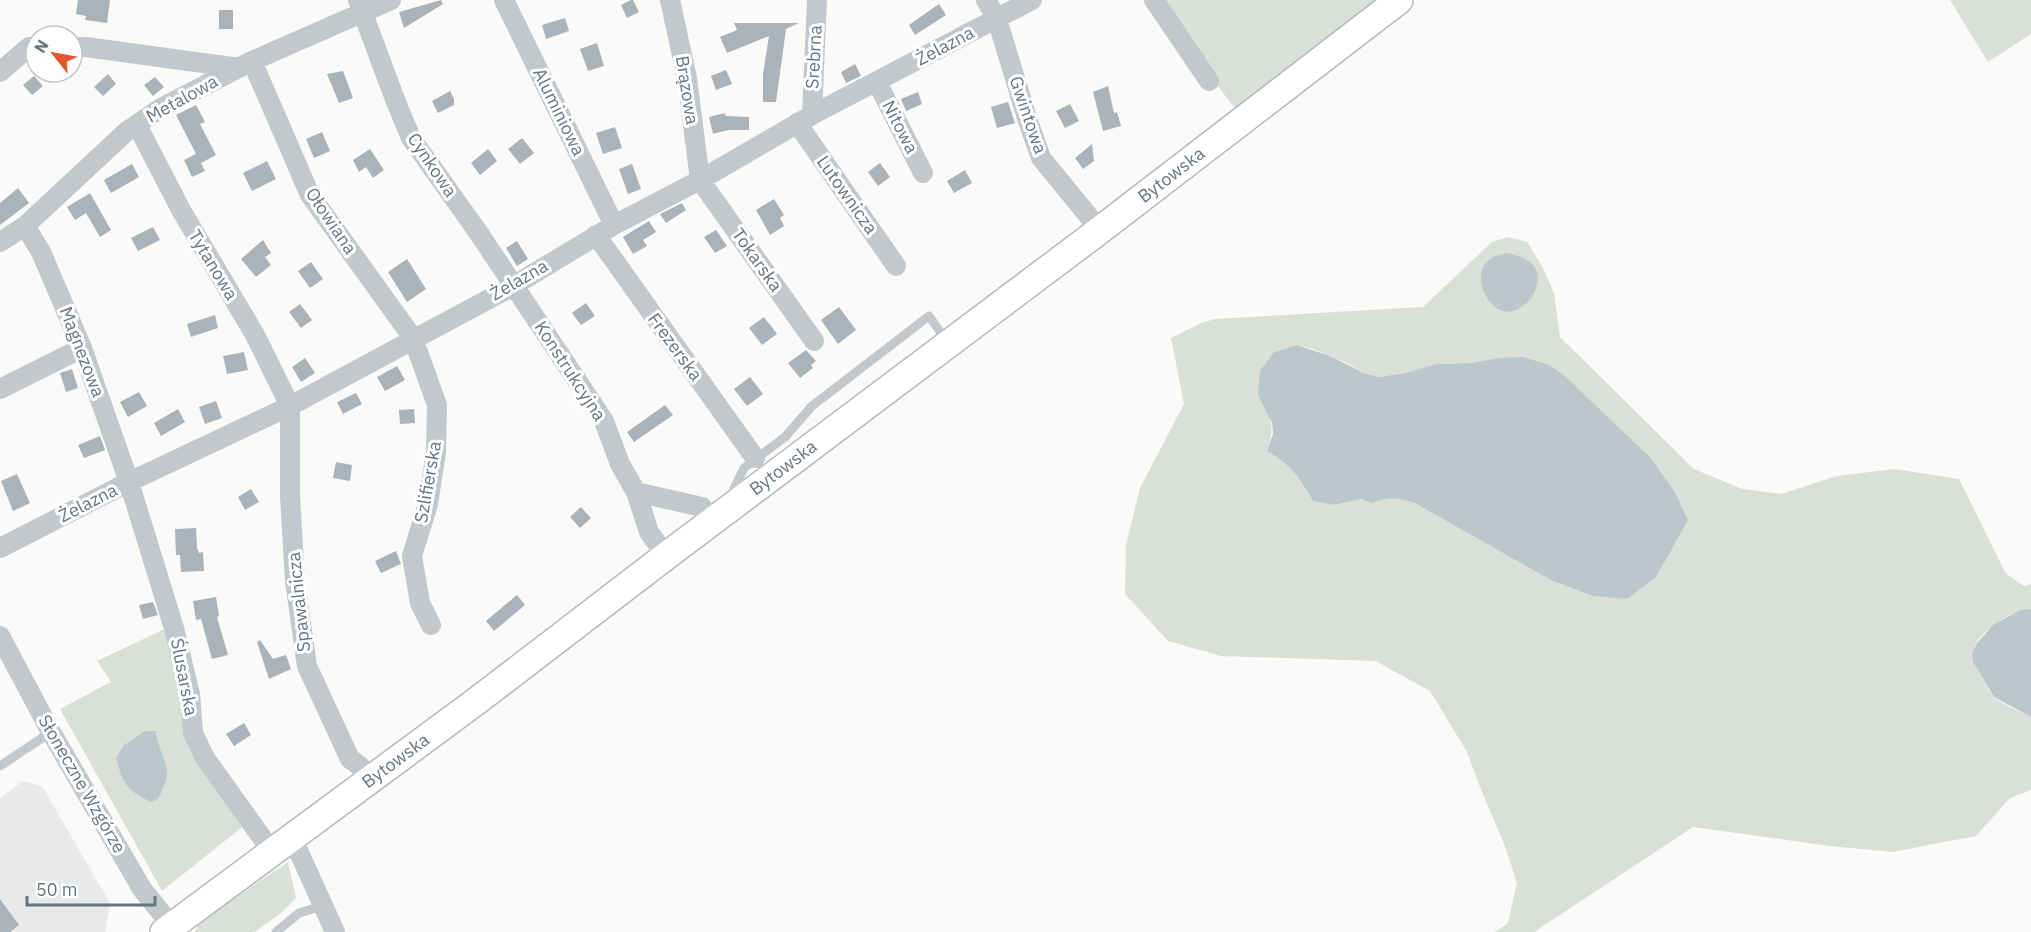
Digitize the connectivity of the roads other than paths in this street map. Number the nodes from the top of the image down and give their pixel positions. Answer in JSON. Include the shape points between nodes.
{"nodes":[{"id":1,"x":391,"y":0,"type":"edge"},
{"id":2,"x":504,"y":0,"type":"edge"},
{"id":3,"x":670,"y":0,"type":"edge"},
{"id":4,"x":817,"y":0,"type":"edge"},
{"id":5,"x":986,"y":0,"type":"edge"},
{"id":6,"x":1032,"y":0,"type":"edge"},
{"id":7,"x":1154,"y":0,"type":"edge"},
{"id":8,"x":1399,"y":0,"type":"edge"},
{"id":9,"x":361,"y":7,"type":"edge"},
{"id":10,"x":997,"y":19,"type":"junction"},
{"id":11,"x":84,"y":47,"type":"edge"},
{"id":12,"x":24,"y":51,"type":"edge"},
{"id":13,"x":245,"y":64,"type":"junction"},
{"id":14,"x":0,"y":72,"type":"edge"},
{"id":15,"x":1209,"y":81,"type":"dead end"},
{"id":16,"x":877,"y":82,"type":"junction"},
{"id":17,"x":804,"y":119,"type":"junction"},
{"id":18,"x":136,"y":125,"type":"junction"},
{"id":19,"x":923,"y":173,"type":"dead end"},
{"id":20,"x":700,"y":180,"type":"junction"},
{"id":21,"x":614,"y":225,"type":"junction"},
{"id":22,"x":25,"y":226,"type":"junction"},
{"id":23,"x":1100,"y":230,"type":"junction"},
{"id":24,"x":596,"y":235,"type":"junction"},
{"id":25,"x":0,"y":242,"type":"edge"},
{"id":26,"x":896,"y":266,"type":"dead end"},
{"id":27,"x":513,"y":286,"type":"junction"},
{"id":28,"x":413,"y":338,"type":"junction"},
{"id":29,"x":814,"y":341,"type":"dead end"},
{"id":30,"x":949,"y":343,"type":"junction"},
{"id":31,"x":82,"y":348,"type":"junction"},
{"id":32,"x":0,"y":389,"type":"edge"},
{"id":33,"x":290,"y":406,"type":"junction"},
{"id":34,"x":755,"y":458,"type":"junction"},
{"id":35,"x":129,"y":482,"type":"junction"},
{"id":36,"x":636,"y":492,"type":"junction"},
{"id":37,"x":741,"y":501,"type":"junction"},
{"id":38,"x":713,"y":522,"type":"junction"},
{"id":39,"x":0,"y":548,"type":"edge"},
{"id":40,"x":666,"y":556,"type":"junction"},
{"id":41,"x":430,"y":625,"type":"dead end"},
{"id":42,"x":0,"y":636,"type":"edge"},
{"id":43,"x":51,"y":732,"type":"junction"},
{"id":44,"x":0,"y":766,"type":"edge"},
{"id":45,"x":370,"y":779,"type":"junction"},
{"id":46,"x":282,"y":846,"type":"junction"},
{"id":47,"x":322,"y":906,"type":"junction"},
{"id":48,"x":171,"y":930,"type":"edge"},
{"id":49,"x":276,"y":932,"type":"edge"},
{"id":50,"x":335,"y":932,"type":"edge"}],
"edges":[{"from":1,"to":9,"type":"street","name":"Metalowa"},
{"from":2,"to":21,"type":"street","name":"Aluminiowa"},
{"from":3,"to":20,"type":"street","name":"Brązowa","via":[[687,78]]},
{"from":4,"to":17,"type":"street","name":"Srebrna"},
{"from":5,"to":10,"type":"street","name":"Gwintowa"},
{"from":6,"to":10,"type":"street","name":"Żelazna"},
{"from":7,"to":15,"type":"street"},
{"from":8,"to":23,"type":"main road","name":"Bytowska"},
{"from":9,"to":13,"type":"street","name":"Metalowa"},
{"from":9,"to":27,"type":"street","name":"Cynkowa","via":[[411,138]]},
{"from":10,"to":16,"type":"street","name":"Żelazna"},
{"from":10,"to":23,"type":"street","name":"Gwintowa","via":[[1041,158]]},
{"from":11,"to":13,"type":"street"},
{"from":12,"to":14,"type":"street"},
{"from":13,"to":18,"type":"street","name":"Metalowa"},
{"from":13,"to":28,"type":"street","name":"Ołowiana","via":[[310,195]]},
{"from":16,"to":17,"type":"street","name":"Żelazna"},
{"from":16,"to":19,"type":"street","name":"Nitowa"},
{"from":17,"to":20,"type":"street","name":"Żelazna"},
{"from":17,"to":26,"type":"street","name":"Lutownicza"},
{"from":18,"to":22,"type":"street","name":"Metalowa"},
{"from":18,"to":33,"type":"street","name":"Tytanowa","via":[[255,335]]},
{"from":20,"to":21,"type":"street","name":"Żelazna"},
{"from":20,"to":29,"type":"street","name":"Tokarska"},
{"from":21,"to":24,"type":"street","name":"Żelazna"},
{"from":22,"to":25,"type":"street","name":"Metalowa"},
{"from":22,"to":31,"type":"street","name":"Magnezowa","via":[[41,252]]},
{"from":23,"to":30,"type":"main road","name":"Bytowska"},
{"from":24,"to":27,"type":"street","name":"Żelazna"},
{"from":24,"to":34,"type":"street","name":"Frezerska"},
{"from":27,"to":28,"type":"street","name":"Żelazna"},
{"from":27,"to":36,"type":"street","name":"Konstrukcyjna","via":[[604,421],[620,464]]},
{"from":28,"to":33,"type":"street","name":"Żelazna"},
{"from":28,"to":41,"type":"street","name":"Szlifierska","via":[[437,405],[436,452],[428,504],[412,556],[420,603]]},
{"from":30,"to":34,"type":"lane","via":[[929,316],[812,406],[785,437]]},
{"from":30,"to":37,"type":"main road","name":"Bytowska"},
{"from":31,"to":32,"type":"street"},
{"from":31,"to":35,"type":"street","name":"Magnezowa"},
{"from":33,"to":35,"type":"street","name":"Żelazna"},
{"from":33,"to":45,"type":"street","name":"Spawalnicza","via":[[295,581],[306,666],[350,759]]},
{"from":34,"to":37,"type":"lane","via":[[744,468],[734,489]]},
{"from":35,"to":39,"type":"street","name":"Żelazna"},
{"from":35,"to":46,"type":"street","name":"Ślusarska","via":[[174,628],[190,694],[193,733],[205,759]]},
{"from":36,"to":38,"type":"street","via":[[702,507]]},
{"from":36,"to":40,"type":"street","name":"Konstrukcyjna","via":[[648,532]]},
{"from":37,"to":38,"type":"main road","name":"Bytowska"},
{"from":38,"to":40,"type":"main road","name":"Bytowska"},
{"from":40,"to":45,"type":"main road","name":"Bytowska"},
{"from":42,"to":43,"type":"street","name":"Słoneczne Wzgórze"},
{"from":43,"to":44,"type":"lane"},
{"from":43,"to":48,"type":"street","name":"Słoneczne Wzgórze","via":[[142,890]]},
{"from":45,"to":46,"type":"main road","name":"Bytowska"},
{"from":46,"to":47,"type":"street","name":"Ślusarska","via":[[297,848]]},
{"from":46,"to":48,"type":"main road","name":"Bytowska"},
{"from":47,"to":49,"type":"lane","via":[[299,913]]},
{"from":47,"to":50,"type":"street","name":"Ślusarska"}]}
